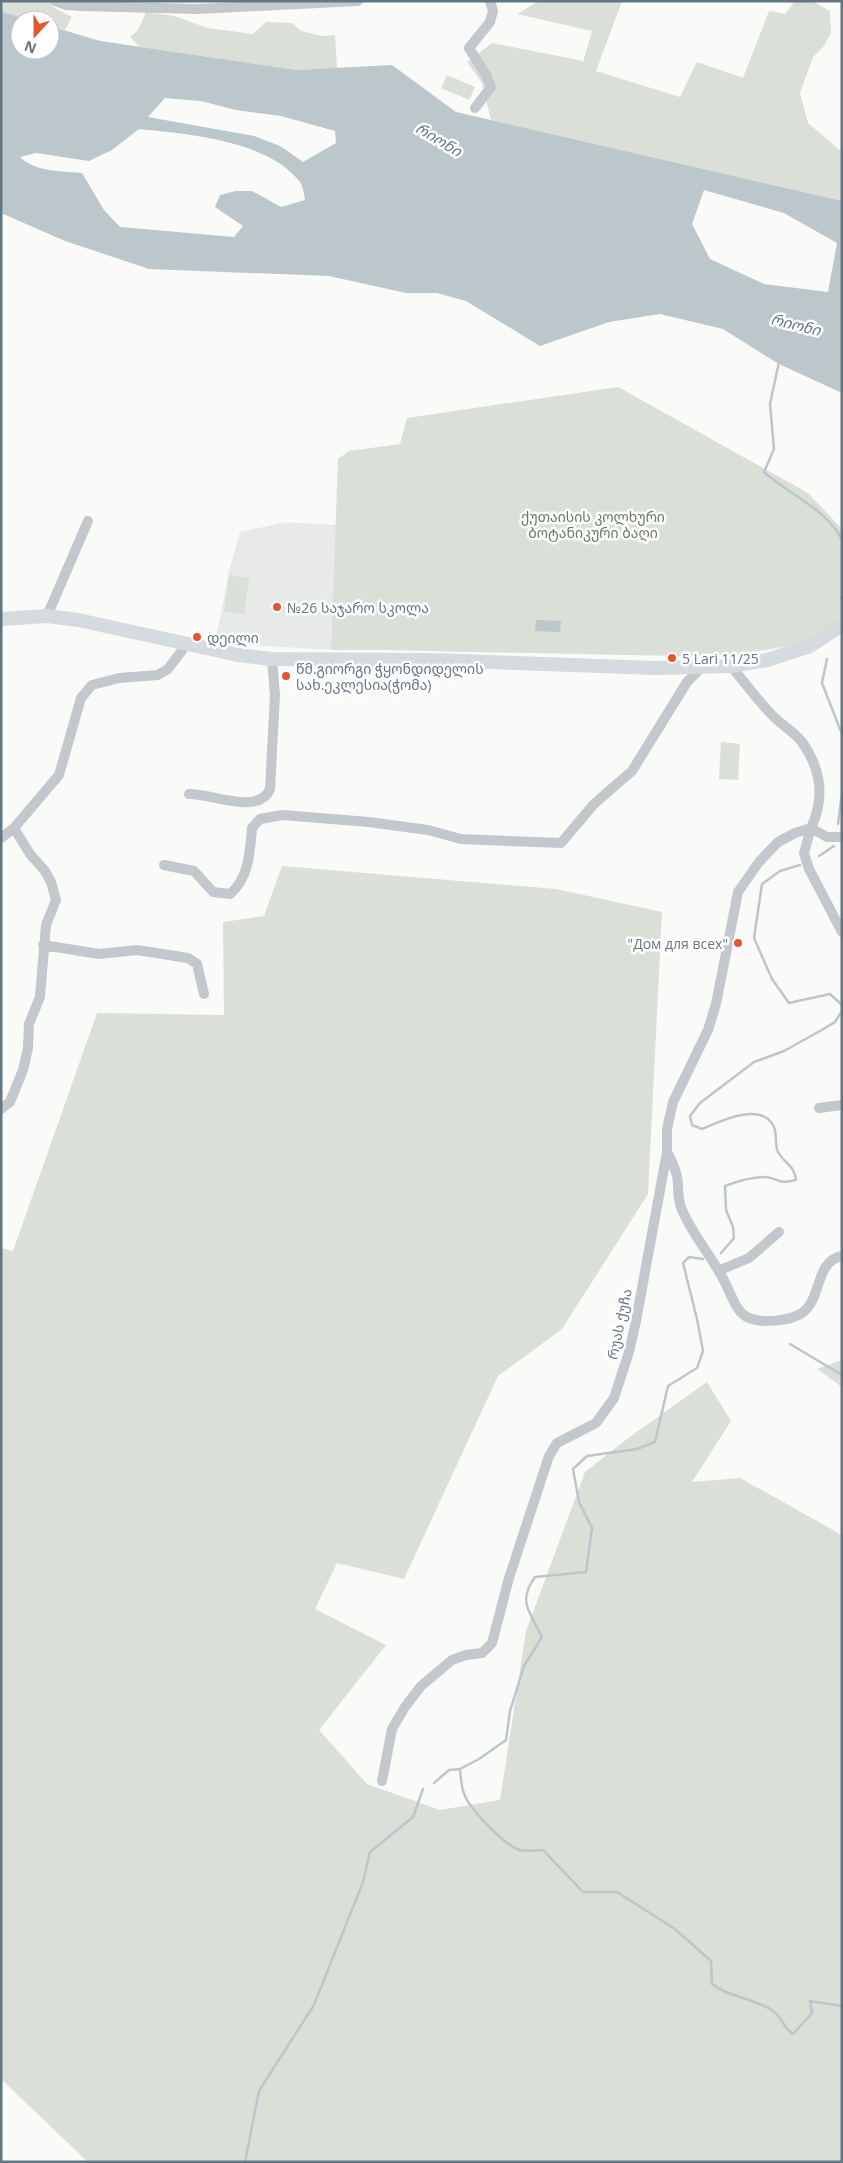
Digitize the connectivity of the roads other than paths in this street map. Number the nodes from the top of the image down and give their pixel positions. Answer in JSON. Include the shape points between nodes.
{"nodes":[{"id":1,"x":55,"y":1,"type":"edge"},
{"id":2,"x":358,"y":1,"type":"edge"},
{"id":3,"x":490,"y":1,"type":"edge"},
{"id":4,"x":475,"y":108,"type":"dead end"},
{"id":5,"x":88,"y":521,"type":"dead end"},
{"id":6,"x":47,"y":616,"type":"junction"},
{"id":7,"x":1,"y":619,"type":"edge"},
{"id":8,"x":842,"y":625,"type":"edge"},
{"id":9,"x":186,"y":644,"type":"junction"},
{"id":10,"x":272,"y":658,"type":"junction"},
{"id":11,"x":731,"y":666,"type":"junction"},
{"id":12,"x":702,"y":667,"type":"junction"},
{"id":13,"x":189,"y":794,"type":"dead end"},
{"id":14,"x":14,"y":828,"type":"junction"},
{"id":15,"x":811,"y":828,"type":"junction"},
{"id":16,"x":842,"y":837,"type":"edge"},
{"id":17,"x":1,"y":838,"type":"edge"},
{"id":18,"x":164,"y":865,"type":"dead end"},
{"id":19,"x":842,"y":932,"type":"edge"},
{"id":20,"x":43,"y":945,"type":"junction"},
{"id":21,"x":204,"y":994,"type":"dead end"},
{"id":22,"x":842,"y":1105,"type":"edge"},
{"id":23,"x":819,"y":1108,"type":"dead end"},
{"id":24,"x":1,"y":1109,"type":"edge"},
{"id":25,"x":667,"y":1152,"type":"junction"},
{"id":26,"x":779,"y":1232,"type":"dead end"},
{"id":27,"x":842,"y":1256,"type":"edge"},
{"id":28,"x":720,"y":1270,"type":"junction"},
{"id":29,"x":382,"y":1781,"type":"dead end"}],
"edges":[{"from":1,"to":2,"type":"street","via":[[81,6],[198,9]]},
{"from":3,"to":4,"type":"street","via":[[494,11],[490,22],[469,48],[491,87]]},
{"from":5,"to":6,"type":"street"},
{"from":6,"to":7,"type":"main road"},
{"from":6,"to":9,"type":"main road"},
{"from":8,"to":11,"type":"main road","via":[[810,646],[767,660]]},
{"from":9,"to":10,"type":"main road","via":[[238,655]]},
{"from":9,"to":14,"type":"street","via":[[168,669],[158,675],[92,684],[81,698],[59,775]]},
{"from":10,"to":12,"type":"main road"},
{"from":10,"to":13,"type":"street","via":[[274,695],[270,789],[267,795],[255,801],[222,801]]},
{"from":11,"to":12,"type":"main road"},
{"from":11,"to":15,"type":"street","via":[[772,716],[801,741],[818,771],[820,801]]},
{"from":12,"to":18,"type":"street","via":[[686,682],[632,772],[594,804],[561,843],[461,839],[428,830],[282,815],[260,819],[252,828],[249,858],[240,886],[230,894],[213,892],[194,871]]},
{"from":14,"to":17,"type":"street"},
{"from":14,"to":20,"type":"street","via":[[45,871],[56,900],[46,925]]},
{"from":15,"to":16,"type":"street","via":[[827,837]]},
{"from":15,"to":19,"type":"street","via":[[804,853]]},
{"from":15,"to":25,"type":"street","name":"რუას ქუჩა","via":[[778,842],[738,892],[716,1004],[708,1030],[673,1102],[667,1129]]},
{"from":20,"to":21,"type":"street","via":[[99,954],[137,950],[188,958],[197,964]]},
{"from":20,"to":24,"type":"street","via":[[40,997],[29,1024],[24,1070],[10,1102]]},
{"from":22,"to":23,"type":"street"},
{"from":25,"to":28,"type":"street","via":[[677,1177],[680,1205]]},
{"from":25,"to":29,"type":"street","name":"რუას ქუჩა","via":[[636,1321],[614,1398],[596,1423],[558,1443],[549,1456],[509,1578],[492,1643],[482,1653],[452,1660],[421,1686],[392,1729]]},
{"from":26,"to":28,"type":"street","via":[[749,1258]]},
{"from":27,"to":28,"type":"street","via":[[824,1267],[816,1295],[804,1312],[790,1320],[747,1317],[736,1307]]}]}
